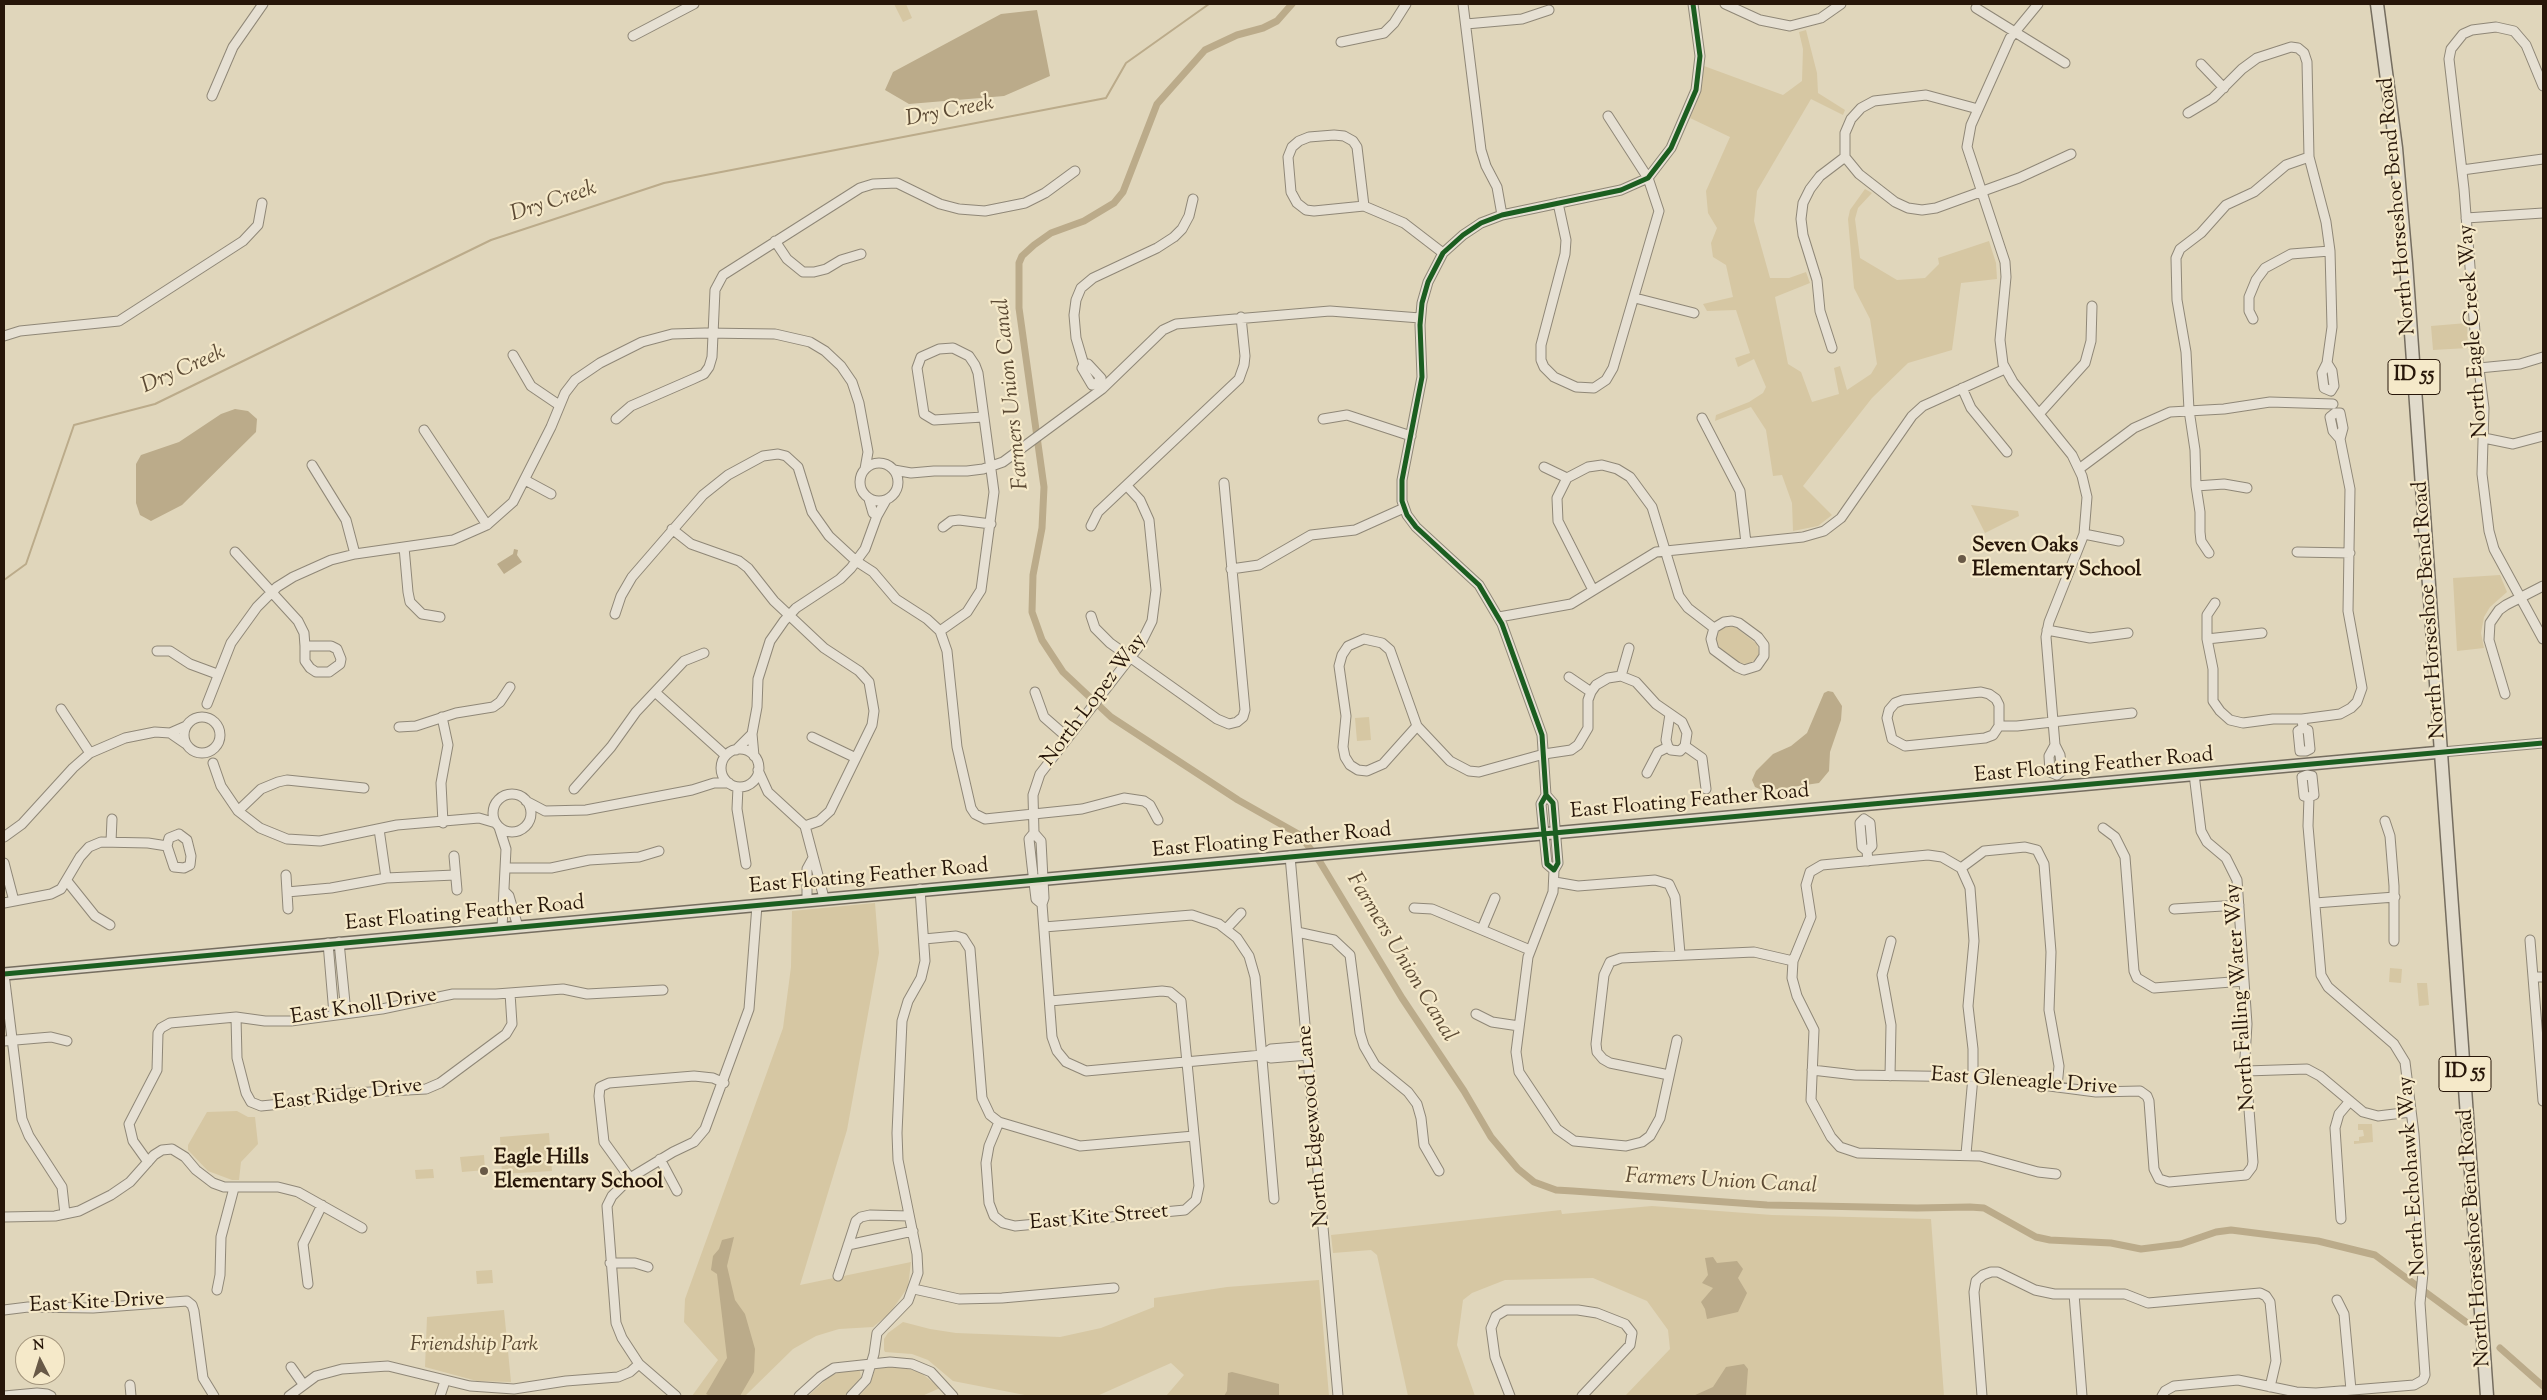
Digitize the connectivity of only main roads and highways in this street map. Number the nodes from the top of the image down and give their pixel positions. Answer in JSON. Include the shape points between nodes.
{"nodes":[{"id":1,"x":2377,"y":4,"type":"edge"},
{"id":2,"x":2442,"y":752,"type":"junction"},
{"id":3,"x":4,"y":974,"type":"edge"},
{"id":4,"x":2487,"y":1396,"type":"edge"}],
"edges":[{"from":1,"to":2,"type":"highway","name":"North Horseshoe Bend Road","number":"ID 55","via":[[2402,215]]},
{"from":2,"to":3,"type":"main road","name":"East Floating Feather Road","via":[[2307,769],[2058,781],[1863,804]]},
{"from":2,"to":4,"type":"highway","name":"North Horseshoe Bend Road","number":"ID 55"}]}
